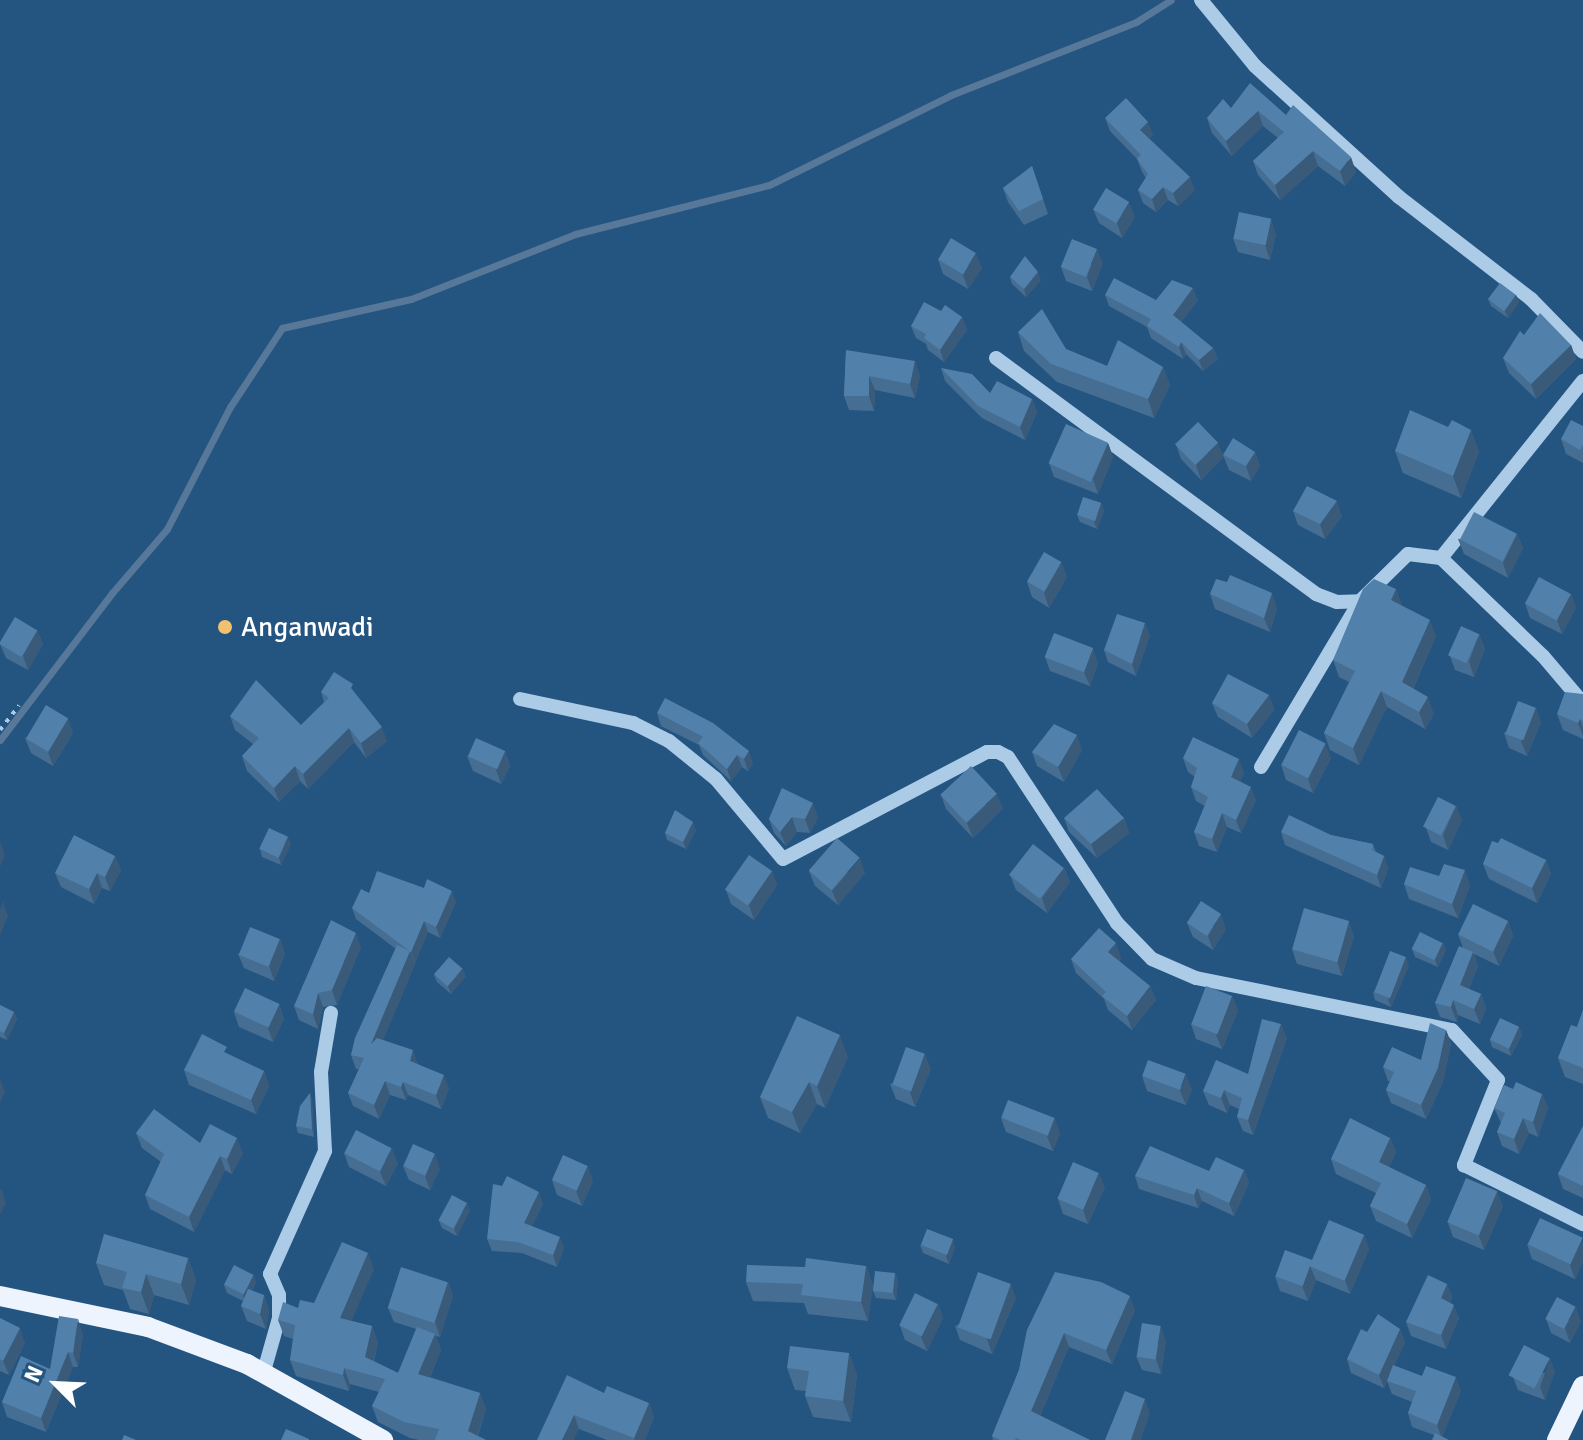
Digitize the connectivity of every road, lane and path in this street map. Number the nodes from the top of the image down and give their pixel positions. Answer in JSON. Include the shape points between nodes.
{"nodes":[{"id":1,"x":1202,"y":2,"type":"edge"},
{"id":2,"x":1583,"y":352,"type":"edge"},
{"id":3,"x":996,"y":358,"type":"dead end"},
{"id":4,"x":1583,"y":381,"type":"edge"},
{"id":5,"x":1441,"y":558,"type":"junction"},
{"id":6,"x":1360,"y":601,"type":"junction"},
{"id":7,"x":520,"y":699,"type":"dead end"},
{"id":8,"x":1583,"y":703,"type":"edge"},
{"id":9,"x":19,"y":706,"type":"dead end"},
{"id":10,"x":0,"y":730,"type":"edge"},
{"id":11,"x":1261,"y":767,"type":"dead end"},
{"id":12,"x":331,"y":1013,"type":"dead end"},
{"id":13,"x":1583,"y":1224,"type":"edge"},
{"id":14,"x":0,"y":1296,"type":"edge"},
{"id":15,"x":264,"y":1371,"type":"junction"},
{"id":16,"x":1583,"y":1386,"type":"edge"},
{"id":17,"x":383,"y":1440,"type":"edge"},
{"id":18,"x":1557,"y":1440,"type":"edge"}],
"edges":[{"from":1,"to":2,"type":"street","via":[[1277,86],[1399,197],[1531,299]]},
{"from":3,"to":6,"type":"street","via":[[1316,594],[1337,602]]},
{"from":4,"to":5,"type":"street"},
{"from":5,"to":6,"type":"street","via":[[1408,554]]},
{"from":5,"to":8,"type":"street","via":[[1543,656]]},
{"from":6,"to":11,"type":"street"},
{"from":7,"to":13,"type":"street","via":[[633,723],[669,741],[716,779],[783,859],[987,752],[998,752],[1008,757],[1117,923],[1152,959],[1196,978],[1452,1030],[1498,1080],[1464,1165]]},
{"from":9,"to":10,"type":"path"},
{"from":12,"to":15,"type":"street","via":[[321,1072],[325,1151],[270,1274],[279,1295],[279,1318]]},
{"from":14,"to":15,"type":"main road","via":[[148,1327]]},
{"from":15,"to":17,"type":"main road"},
{"from":16,"to":18,"type":"main road"}]}
